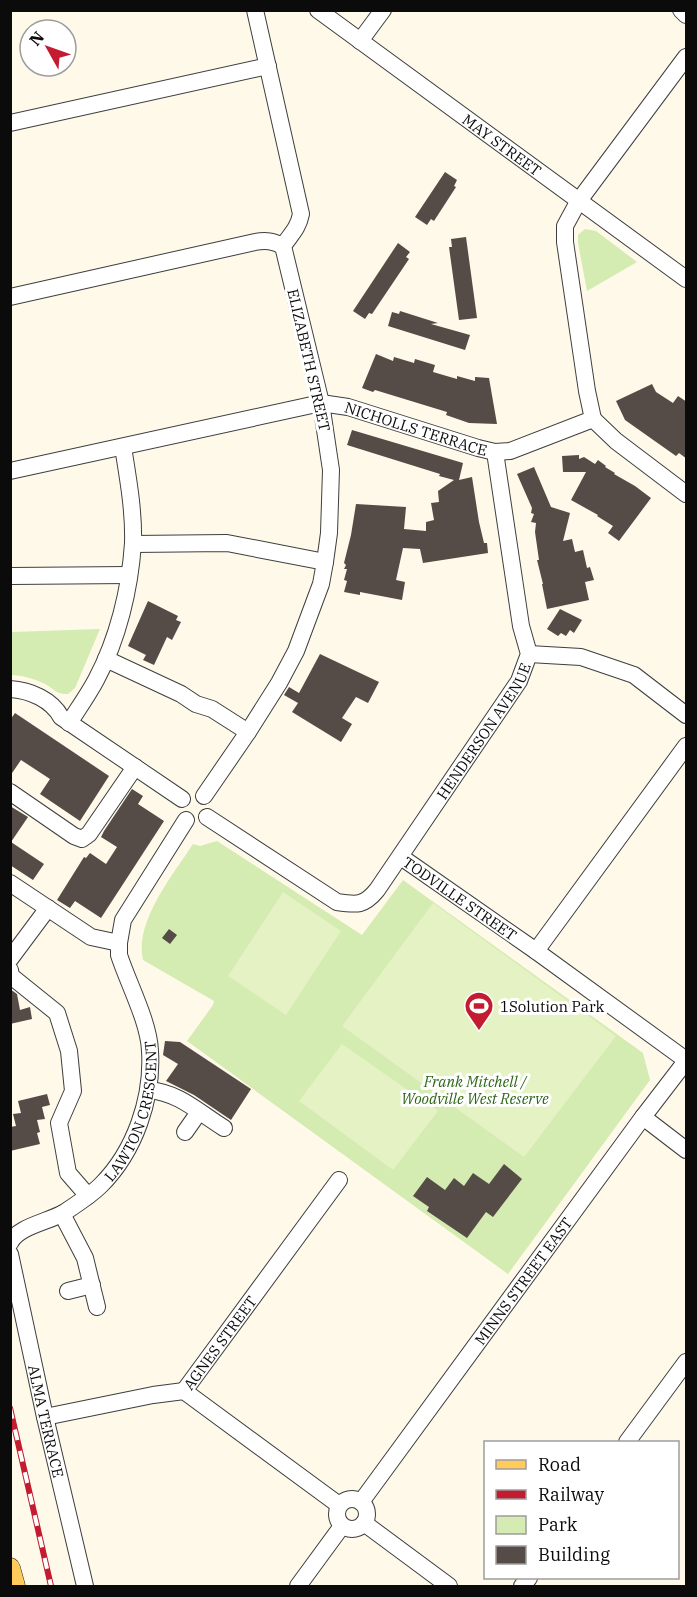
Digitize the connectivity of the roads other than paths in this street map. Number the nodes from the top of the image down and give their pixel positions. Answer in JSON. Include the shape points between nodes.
{"nodes":[{"id":1,"x":255,"y":10,"type":"edge"},
{"id":2,"x":318,"y":10,"type":"edge"},
{"id":3,"x":383,"y":10,"type":"edge"},
{"id":4,"x":681,"y":10,"type":"edge"},
{"id":5,"x":687,"y":15,"type":"edge"},
{"id":6,"x":360,"y":41,"type":"junction"},
{"id":7,"x":687,"y":57,"type":"edge"},
{"id":8,"x":268,"y":66,"type":"junction"},
{"id":9,"x":10,"y":123,"type":"edge"},
{"id":10,"x":578,"y":202,"type":"junction"},
{"id":11,"x":283,"y":246,"type":"junction"},
{"id":12,"x":687,"y":279,"type":"edge"},
{"id":13,"x":10,"y":297,"type":"edge"},
{"id":14,"x":321,"y":403,"type":"junction"},
{"id":15,"x":593,"y":419,"type":"junction"},
{"id":16,"x":123,"y":447,"type":"junction"},
{"id":17,"x":495,"y":452,"type":"junction"},
{"id":18,"x":10,"y":471,"type":"edge"},
{"id":19,"x":687,"y":494,"type":"edge"},
{"id":20,"x":132,"y":544,"type":"junction"},
{"id":21,"x":325,"y":562,"type":"junction"},
{"id":22,"x":129,"y":575,"type":"junction"},
{"id":23,"x":10,"y":576,"type":"edge"},
{"id":24,"x":528,"y":654,"type":"junction"},
{"id":25,"x":106,"y":659,"type":"junction"},
{"id":26,"x":10,"y":689,"type":"edge"},
{"id":27,"x":10,"y":700,"type":"edge"},
{"id":28,"x":687,"y":715,"type":"edge"},
{"id":29,"x":65,"y":720,"type":"junction"},
{"id":30,"x":248,"y":732,"type":"junction"},
{"id":31,"x":687,"y":746,"type":"edge"},
{"id":32,"x":135,"y":767,"type":"junction"},
{"id":33,"x":10,"y":792,"type":"edge"},
{"id":34,"x":204,"y":796,"type":"junction"},
{"id":35,"x":182,"y":799,"type":"junction"},
{"id":36,"x":207,"y":817,"type":"junction"},
{"id":37,"x":186,"y":820,"type":"junction"},
{"id":38,"x":401,"y":857,"type":"junction"},
{"id":39,"x":10,"y":883,"type":"edge"},
{"id":40,"x":48,"y":908,"type":"junction"},
{"id":41,"x":119,"y":943,"type":"junction"},
{"id":42,"x":536,"y":951,"type":"junction"},
{"id":43,"x":10,"y":958,"type":"edge"},
{"id":44,"x":10,"y":970,"type":"edge"},
{"id":45,"x":687,"y":1060,"type":"edge"},
{"id":46,"x":148,"y":1090,"type":"junction"},
{"id":47,"x":199,"y":1112,"type":"junction"},
{"id":48,"x":643,"y":1117,"type":"junction"},
{"id":49,"x":224,"y":1128,"type":"dead end"},
{"id":50,"x":185,"y":1132,"type":"dead end"},
{"id":51,"x":687,"y":1150,"type":"edge"},
{"id":52,"x":339,"y":1180,"type":"dead end"},
{"id":53,"x":88,"y":1196,"type":"junction"},
{"id":54,"x":62,"y":1214,"type":"junction"},
{"id":55,"x":11,"y":1245,"type":"edge"},
{"id":56,"x":92,"y":1285,"type":"junction"},
{"id":57,"x":68,"y":1291,"type":"dead end"},
{"id":58,"x":98,"y":1306,"type":"dead end"},
{"id":59,"x":687,"y":1362,"type":"edge"},
{"id":60,"x":183,"y":1391,"type":"junction"},
{"id":61,"x":45,"y":1417,"type":"junction"},
{"id":62,"x":628,"y":1441,"type":"edge"},
{"id":63,"x":361,"y":1502,"type":"junction"},
{"id":64,"x":339,"y":1505,"type":"junction"},
{"id":65,"x":364,"y":1523,"type":"junction"},
{"id":66,"x":342,"y":1526,"type":"junction"},
{"id":67,"x":10,"y":1568,"type":"edge"},
{"id":68,"x":15,"y":1587,"type":"edge"},
{"id":69,"x":85,"y":1587,"type":"edge"},
{"id":70,"x":298,"y":1587,"type":"edge"},
{"id":71,"x":449,"y":1587,"type":"edge"}],
"edges":[{"from":1,"to":8,"type":"street"},
{"from":2,"to":6,"type":"street","name":"MAY STREET"},
{"from":3,"to":6,"type":"street"},
{"from":4,"to":5,"type":"street"},
{"from":6,"to":10,"type":"street","name":"MAY STREET"},
{"from":7,"to":10,"type":"street"},
{"from":8,"to":9,"type":"street"},
{"from":8,"to":11,"type":"street","via":[[301,214],[293,235]]},
{"from":10,"to":12,"type":"street","name":"MAY STREET"},
{"from":10,"to":15,"type":"street","via":[[565,226],[565,243]]},
{"from":11,"to":13,"type":"street","via":[[264,240]]},
{"from":11,"to":14,"type":"street","name":"ELIZABETH STREET"},
{"from":14,"to":16,"type":"street","name":"NICHOLLS TERRACE"},
{"from":14,"to":17,"type":"street","name":"NICHOLLS TERRACE","via":[[348,407]]},
{"from":14,"to":21,"type":"street","name":"ELIZABETH STREET","via":[[331,470]]},
{"from":15,"to":17,"type":"street","name":"NICHOLLS TERRACE","via":[[510,451]]},
{"from":15,"to":19,"type":"street"},
{"from":16,"to":18,"type":"street","name":"NICHOLLS TERRACE"},
{"from":16,"to":20,"type":"street"},
{"from":17,"to":24,"type":"street","name":"HENDERSON AVENUE"},
{"from":20,"to":21,"type":"street","via":[[227,543]]},
{"from":20,"to":22,"type":"street"},
{"from":21,"to":30,"type":"street","name":"ELIZABETH STREET","via":[[321,585],[296,651]]},
{"from":22,"to":23,"type":"street"},
{"from":22,"to":25,"type":"street","via":[[118,628]]},
{"from":24,"to":28,"type":"street","via":[[581,657],[634,675]]},
{"from":24,"to":38,"type":"street","name":"HENDERSON AVENUE","via":[[519,681]]},
{"from":25,"to":29,"type":"street","via":[[96,681]]},
{"from":25,"to":30,"type":"street","via":[[196,704],[212,708]]},
{"from":26,"to":29,"type":"street","via":[[44,699]]},
{"from":27,"to":29,"type":"street","via":[[28,703],[50,717]]},
{"from":29,"to":32,"type":"street"},
{"from":30,"to":34,"type":"street","name":"ELIZABETH STREET"},
{"from":31,"to":42,"type":"street"},
{"from":32,"to":33,"type":"street","via":[[82,839]]},
{"from":32,"to":35,"type":"street"},
{"from":34,"to":35,"type":"street","via":[[191,793]]},
{"from":34,"to":36,"type":"street","via":[[210,804]]},
{"from":35,"to":37,"type":"street","via":[[180,812]]},
{"from":36,"to":37,"type":"street","via":[[198,823]]},
{"from":36,"to":38,"type":"street","name":"TODVILLE STREET","via":[[337,902],[355,904],[369,900]]},
{"from":37,"to":41,"type":"street","via":[[123,920]]},
{"from":38,"to":42,"type":"street","name":"TODVILLE STREET"},
{"from":39,"to":40,"type":"street"},
{"from":40,"to":41,"type":"street","via":[[91,937]]},
{"from":40,"to":43,"type":"street"},
{"from":41,"to":46,"type":"street","name":"LAWTON CRESCENT","via":[[119,955],[147,1034]]},
{"from":42,"to":45,"type":"street","name":"TODVILLE STREET"},
{"from":44,"to":53,"type":"street","via":[[11,976],[57,1013],[69,1051],[73,1090],[60,1123],[64,1153],[68,1173]]},
{"from":45,"to":48,"type":"street","name":"MINNS STREET EAST"},
{"from":46,"to":47,"type":"street","via":[[166,1092]]},
{"from":46,"to":53,"type":"street","name":"LAWTON CRESCENT","via":[[139,1125],[122,1158]]},
{"from":47,"to":49,"type":"street"},
{"from":47,"to":50,"type":"street"},
{"from":48,"to":51,"type":"street"},
{"from":48,"to":63,"type":"street","name":"MINNS STREET EAST"},
{"from":52,"to":60,"type":"street","name":"AGNES STREET"},
{"from":53,"to":54,"type":"street","name":"LAWTON CRESCENT"},
{"from":54,"to":55,"type":"street","name":"LAWTON CRESCENT","via":[[17,1233]]},
{"from":54,"to":56,"type":"street","via":[[85,1258]]},
{"from":55,"to":61,"type":"street","name":"ALMA TERRACE"},
{"from":56,"to":57,"type":"street"},
{"from":56,"to":58,"type":"street"},
{"from":59,"to":62,"type":"street"},
{"from":60,"to":61,"type":"street","name":"AGNES STREET"},
{"from":60,"to":64,"type":"street"},
{"from":61,"to":69,"type":"street","name":"ALMA TERRACE"},
{"from":63,"to":64,"type":"street","via":[[348,1499]]},
{"from":63,"to":65,"type":"street","via":[[367,1510]]},
{"from":64,"to":66,"type":"street","via":[[337,1518]]},
{"from":65,"to":66,"type":"street","via":[[355,1529]]},
{"from":65,"to":71,"type":"street"},
{"from":66,"to":70,"type":"street"},
{"from":67,"to":68,"type":"main road"}]}
